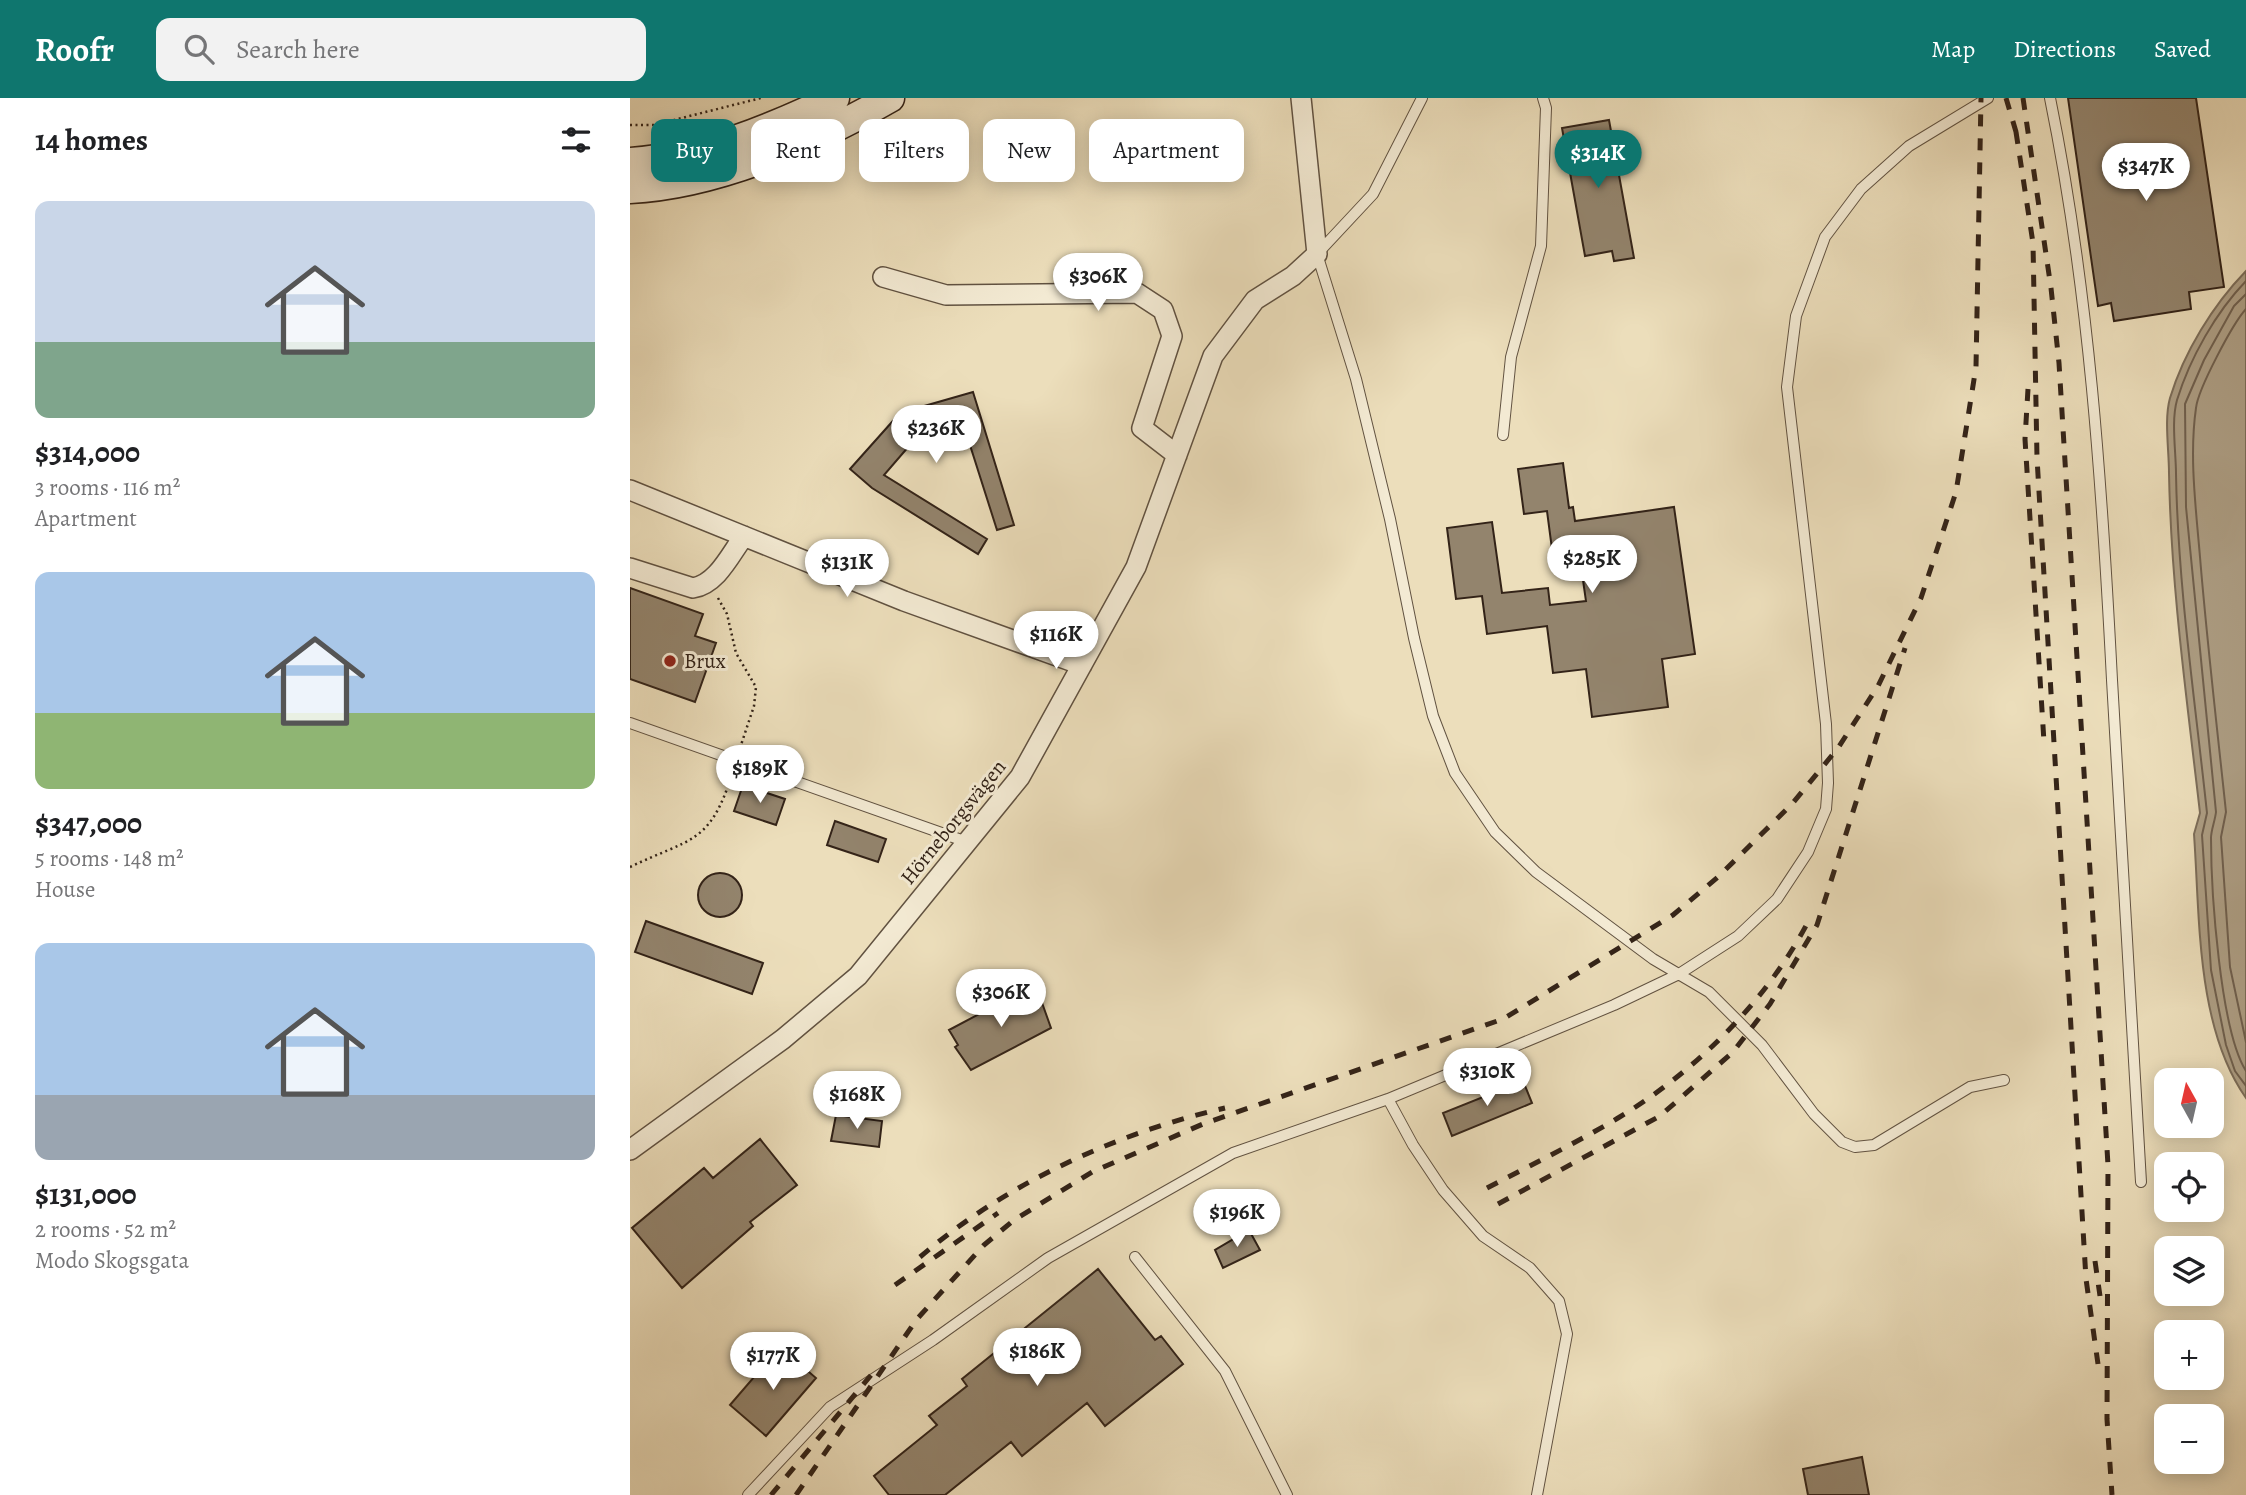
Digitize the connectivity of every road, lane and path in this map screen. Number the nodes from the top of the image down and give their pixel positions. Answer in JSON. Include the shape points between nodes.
{"nodes":[{"id":1,"x":761,"y":98,"type":"edge"},
{"id":2,"x":835,"y":98,"type":"edge"},
{"id":3,"x":890,"y":98,"type":"edge"},
{"id":4,"x":1301,"y":98,"type":"edge"},
{"id":5,"x":1422,"y":98,"type":"edge"},
{"id":6,"x":1543,"y":98,"type":"edge"},
{"id":7,"x":1988,"y":98,"type":"edge"},
{"id":8,"x":2050,"y":98,"type":"edge"},
{"id":9,"x":630,"y":125,"type":"edge"},
{"id":10,"x":630,"y":162,"type":"edge"},
{"id":11,"x":630,"y":189,"type":"edge"},
{"id":12,"x":1317,"y":254,"type":"junction"},
{"id":13,"x":883,"y":277,"type":"dead end"},
{"id":14,"x":1503,"y":435,"type":"dead end"},
{"id":15,"x":1177,"y":455,"type":"junction"},
{"id":16,"x":630,"y":490,"type":"edge"},
{"id":17,"x":744,"y":536,"type":"junction"},
{"id":18,"x":630,"y":568,"type":"edge"},
{"id":19,"x":703,"y":586,"type":"junction"},
{"id":20,"x":1082,"y":665,"type":"junction"},
{"id":21,"x":630,"y":723,"type":"edge"},
{"id":22,"x":736,"y":760,"type":"junction"},
{"id":23,"x":967,"y":842,"type":"junction"},
{"id":24,"x":630,"y":867,"type":"edge"},
{"id":25,"x":1679,"y":974,"type":"junction"},
{"id":26,"x":2004,"y":1080,"type":"dead end"},
{"id":27,"x":1388,"y":1099,"type":"junction"},
{"id":28,"x":630,"y":1150,"type":"edge"},
{"id":29,"x":2141,"y":1182,"type":"dead end"},
{"id":30,"x":1135,"y":1257,"type":"dead end"},
{"id":31,"x":748,"y":1495,"type":"edge"},
{"id":32,"x":1287,"y":1495,"type":"edge"},
{"id":33,"x":1536,"y":1495,"type":"edge"}],
"edges":[{"from":1,"to":9,"type":"path","via":[[654,125]]},
{"from":2,"to":10,"type":"main road","via":[[772,128],[709,149]]},
{"from":3,"to":11,"type":"main road","via":[[781,152],[715,173]]},
{"from":4,"to":12,"type":"street"},
{"from":5,"to":12,"type":"lane","via":[[1373,194]]},
{"from":6,"to":14,"type":"lane","via":[[1541,246],[1511,357]]},
{"from":7,"to":25,"type":"lane","via":[[1909,146],[1861,189],[1825,237],[1796,316],[1787,387],[1826,724],[1826,809],[1808,852],[1777,899],[1738,936]]},
{"from":8,"to":29,"type":"lane","via":[[2088,345],[2102,497]]},
{"from":12,"to":15,"type":"street","name":"Hörneborgsvägen","via":[[1255,300],[1213,356]]},
{"from":12,"to":25,"type":"lane","via":[[1356,379],[1433,716],[1455,773],[1495,832],[1536,872]]},
{"from":13,"to":15,"type":"street","via":[[946,295],[1137,293],[1163,310],[1172,336],[1142,428]]},
{"from":15,"to":20,"type":"street","name":"Hörneborgsvägen","via":[[1136,567]]},
{"from":16,"to":17,"type":"street"},
{"from":17,"to":19,"type":"street"},
{"from":17,"to":20,"type":"street","via":[[904,601]]},
{"from":18,"to":19,"type":"street","via":[[693,588]]},
{"from":19,"to":22,"type":"path","via":[[727,614],[736,653],[756,687]]},
{"from":20,"to":23,"type":"street","name":"Hörneborgsvägen","via":[[1020,777]]},
{"from":21,"to":22,"type":"lane"},
{"from":22,"to":23,"type":"lane"},
{"from":22,"to":24,"type":"path","via":[[726,794],[706,831]]},
{"from":23,"to":28,"type":"street","name":"Hörneborgsvägen","via":[[858,976],[773,1046]]},
{"from":25,"to":26,"type":"lane","via":[[1709,992],[1762,1045],[1814,1114],[1842,1142],[1856,1147],[1874,1145],[1970,1087]]},
{"from":25,"to":27,"type":"lane"},
{"from":27,"to":31,"type":"lane","via":[[1233,1153],[1048,1258],[830,1407]]},
{"from":27,"to":33,"type":"lane","via":[[1443,1190],[1483,1236],[1530,1268],[1559,1301],[1567,1334]]},
{"from":30,"to":32,"type":"lane","via":[[1225,1371]]}]}
